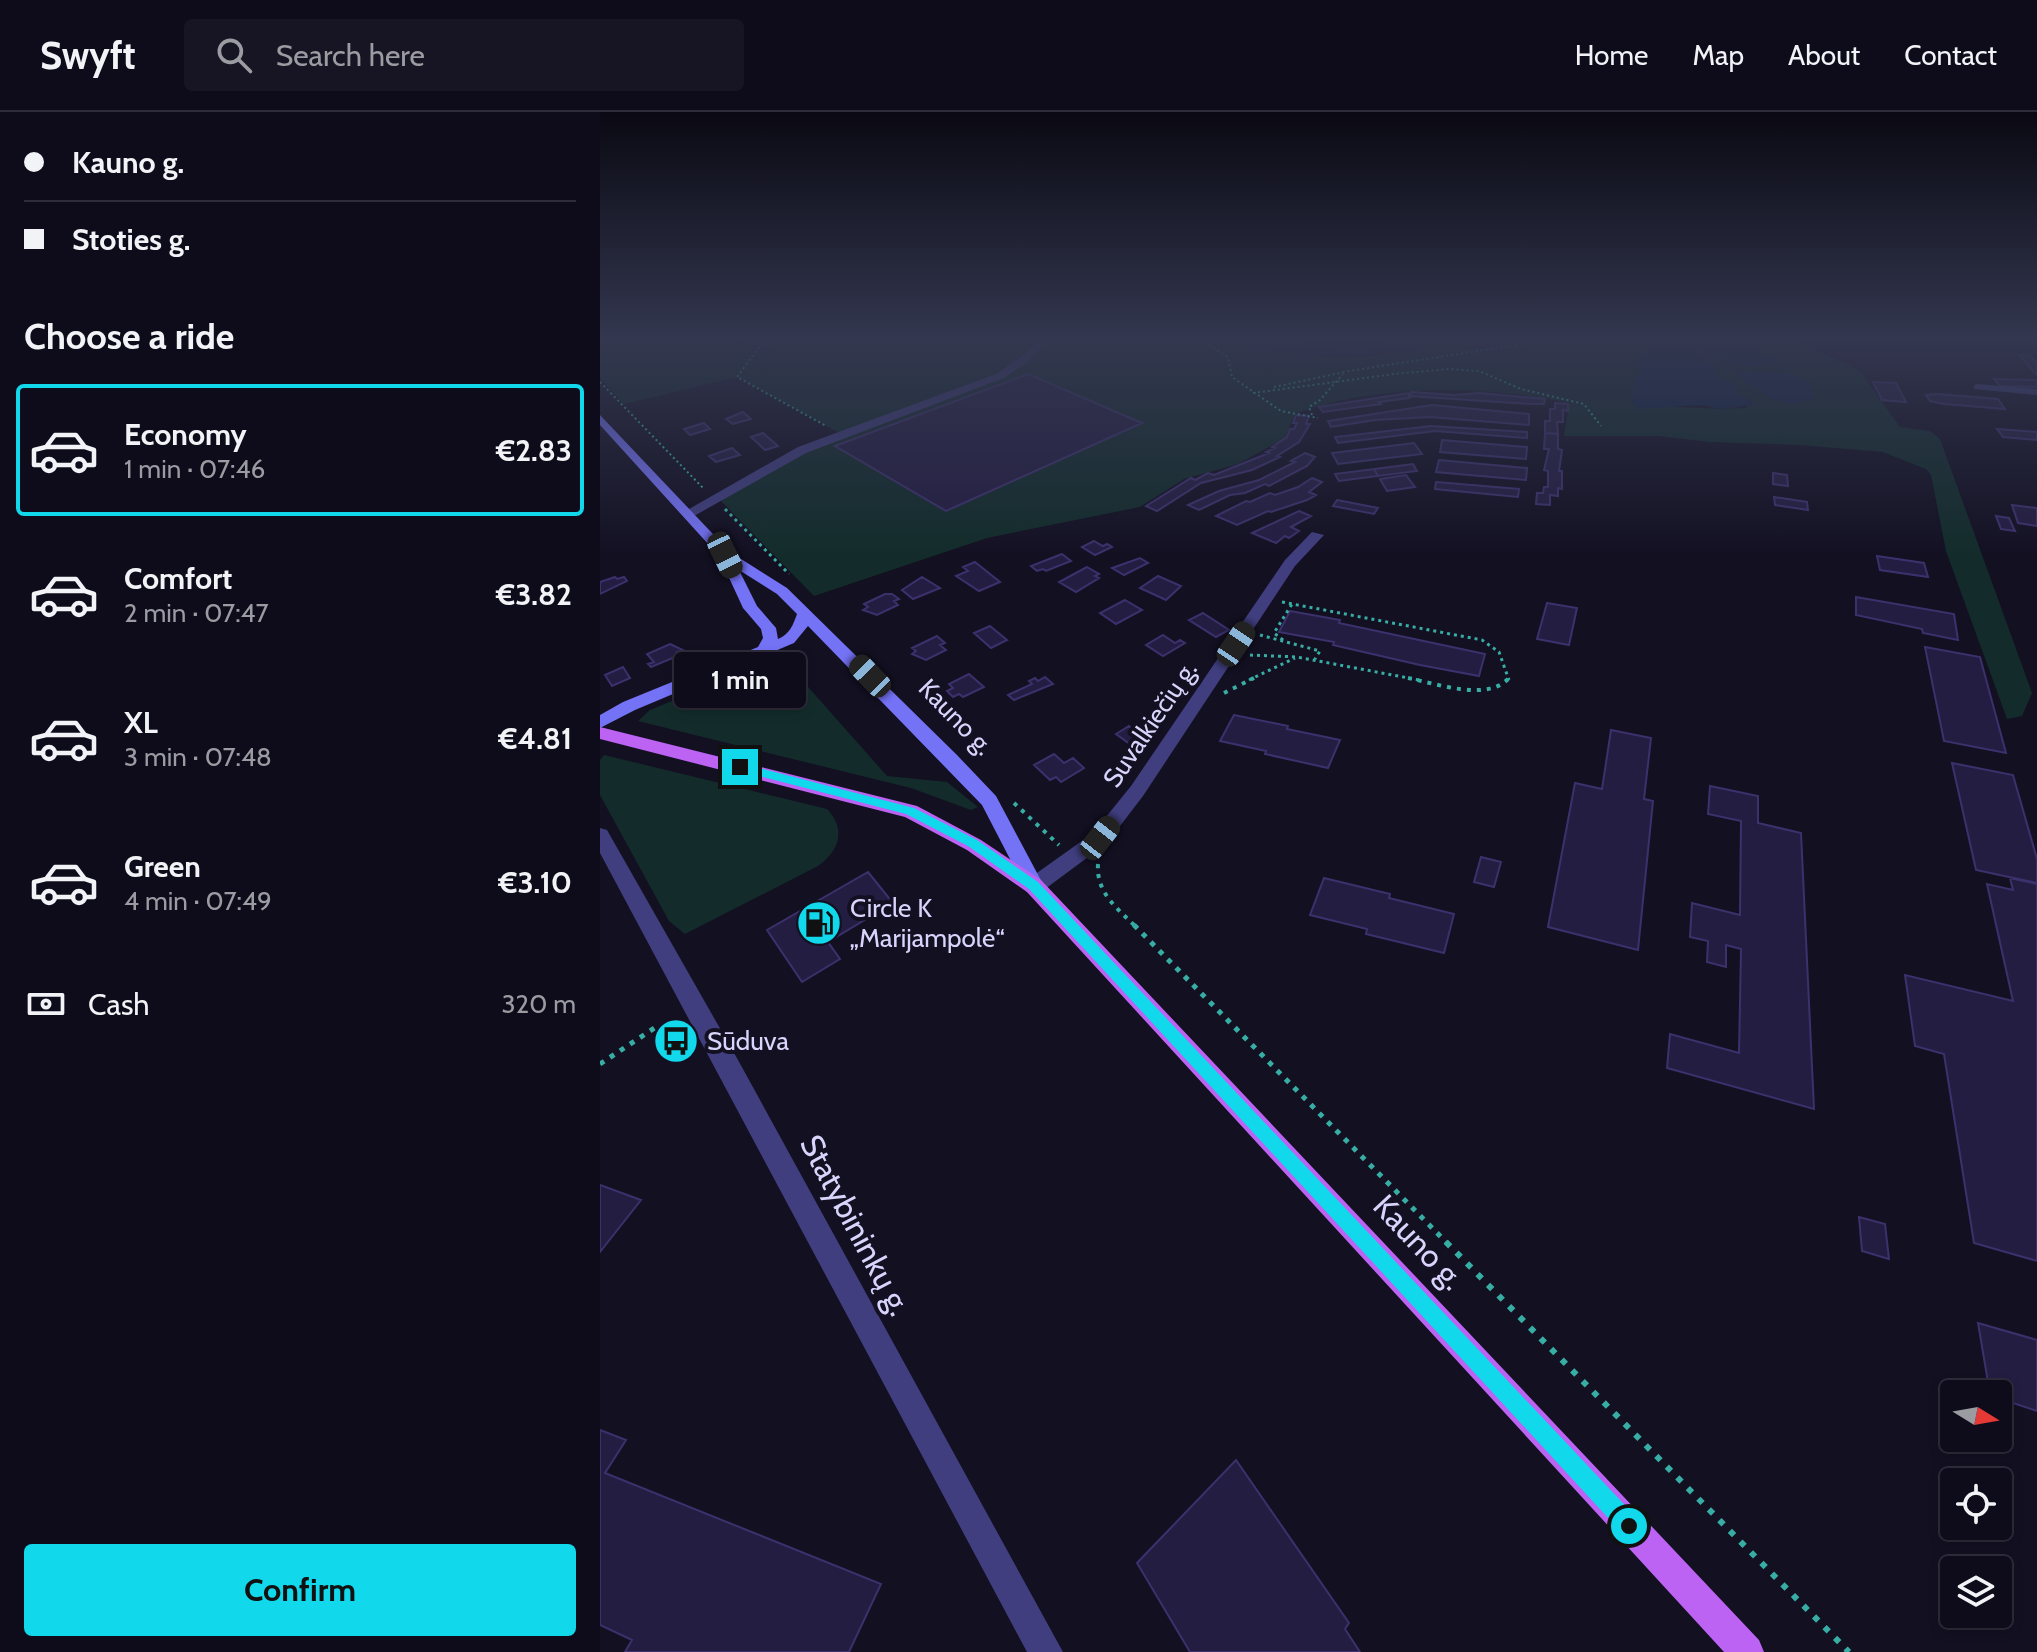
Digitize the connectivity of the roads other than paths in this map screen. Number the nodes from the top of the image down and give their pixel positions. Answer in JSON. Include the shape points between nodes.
{"nodes":[{"id":1,"x":904,"y":412,"type":"edge"},
{"id":2,"x":600,"y":418,"type":"edge"},
{"id":3,"x":689,"y":513,"type":"junction"},
{"id":4,"x":1317,"y":535,"type":"dead end"},
{"id":5,"x":725,"y":555,"type":"junction"},
{"id":6,"x":804,"y":614,"type":"junction"},
{"id":7,"x":764,"y":651,"type":"junction"},
{"id":8,"x":600,"y":722,"type":"edge"},
{"id":9,"x":600,"y":733,"type":"edge"},
{"id":10,"x":600,"y":835,"type":"edge"},
{"id":11,"x":1034,"y":886,"type":"junction"},
{"id":12,"x":1046,"y":1652,"type":"edge"},
{"id":13,"x":1747,"y":1652,"type":"edge"}],
"edges":[{"from":1,"to":3,"type":"street","via":[[802,450]]},
{"from":2,"to":3,"type":"main road","name":"Kauno g."},
{"from":3,"to":5,"type":"main road","name":"Kauno g."},
{"from":4,"to":11,"type":"street","name":"Suvalkiečių g.","via":[[1290,563],[1100,838]]},
{"from":5,"to":6,"type":"main road","name":"Kauno g.","via":[[782,591]]},
{"from":5,"to":7,"type":"main road","name":"Kauno g.","via":[[750,608],[768,628],[771,638]]},
{"from":6,"to":7,"type":"main road","via":[[789,640]]},
{"from":6,"to":11,"type":"main road","name":"Kauno g.","via":[[989,801]]},
{"from":7,"to":8,"type":"main road"},
{"from":9,"to":11,"type":"main road","name":"Kauno g.","via":[[910,811],[952,831]]},
{"from":10,"to":12,"type":"street","name":"Statybininkų g."},
{"from":11,"to":13,"type":"main road","name":"Kauno g."}]}
